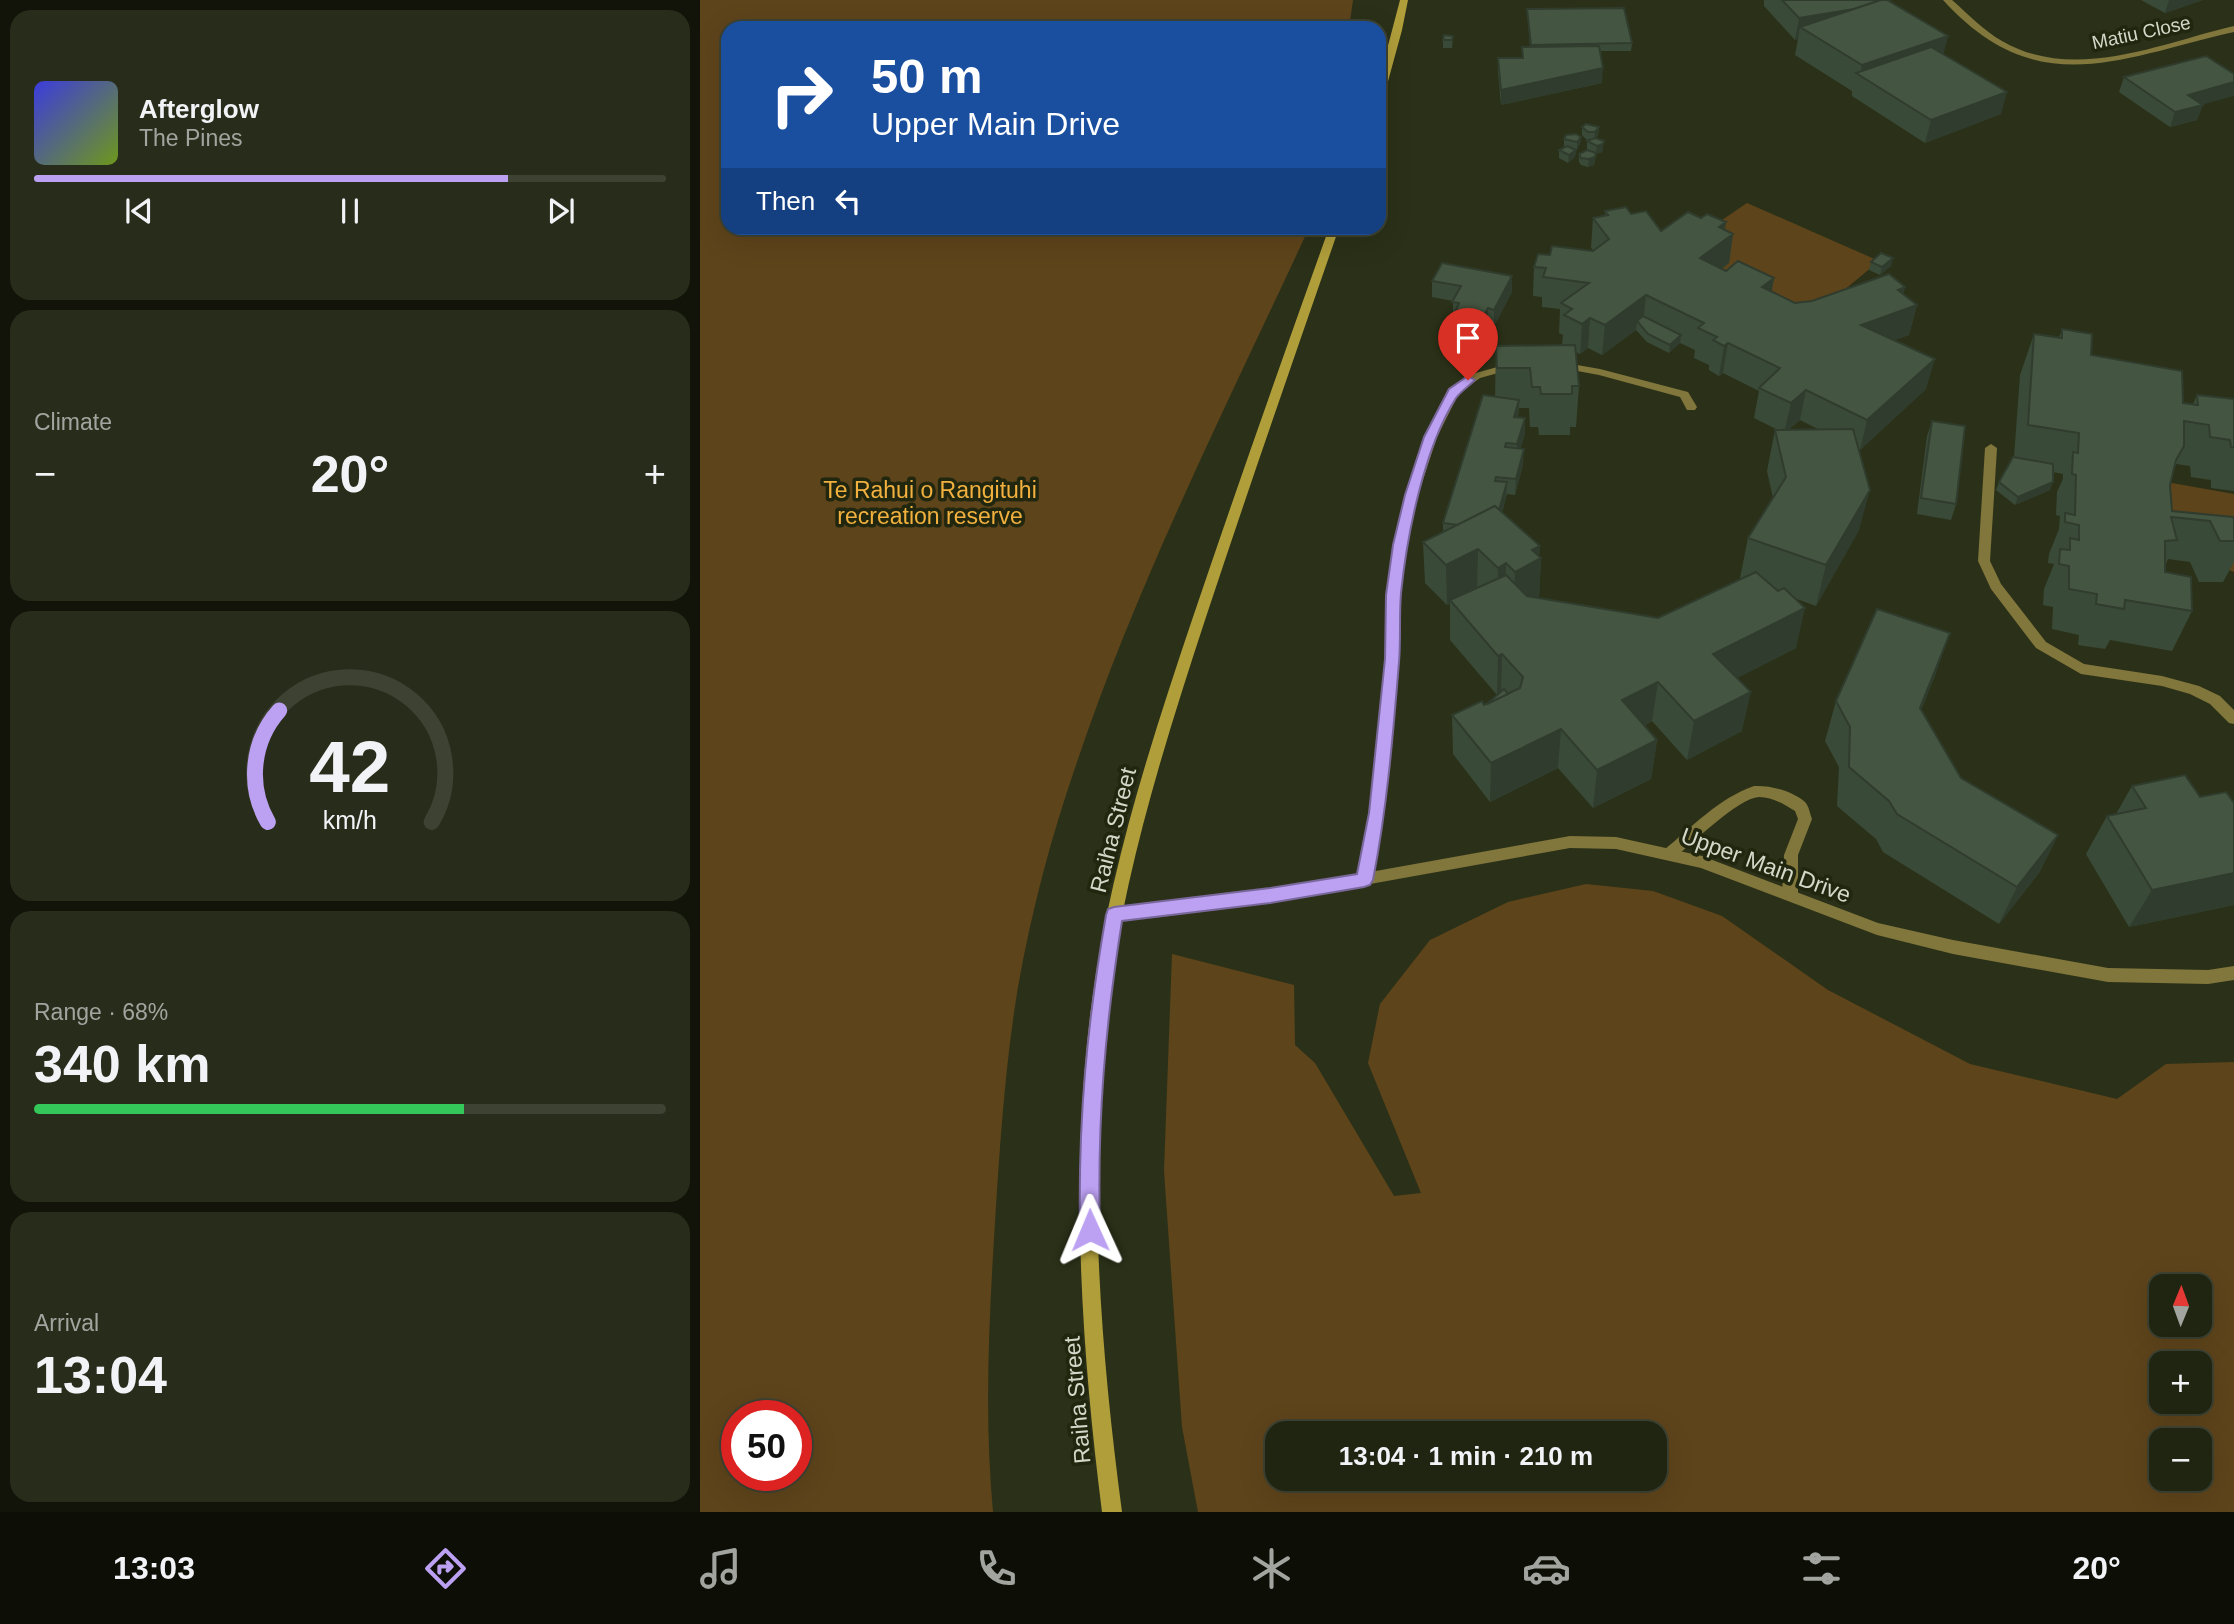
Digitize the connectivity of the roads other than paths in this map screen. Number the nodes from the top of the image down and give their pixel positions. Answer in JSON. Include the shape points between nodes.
{"nodes":[{"id":1,"x":1404,"y":0,"type":"edge"},
{"id":2,"x":1947,"y":0,"type":"edge"},
{"id":3,"x":2234,"y":29,"type":"edge"},
{"id":4,"x":1386,"y":72,"type":"edge"},
{"id":5,"x":1333,"y":235,"type":"edge"},
{"id":6,"x":1691,"y":407,"type":"dead end"},
{"id":7,"x":1991,"y":448,"type":"dead end"},
{"id":8,"x":2234,"y":719,"type":"edge"},
{"id":9,"x":1669,"y":854,"type":"junction"},
{"id":10,"x":1364,"y":880,"type":"junction"},
{"id":11,"x":1790,"y":895,"type":"junction"},
{"id":12,"x":1114,"y":915,"type":"junction"},
{"id":13,"x":2234,"y":973,"type":"edge"},
{"id":14,"x":1112,"y":1512,"type":"edge"}],
"edges":[{"from":1,"to":4,"type":"main road"},
{"from":2,"to":3,"type":"street","name":"Matiu Close","via":[[2000,44],[2025,55],[2060,61],[2109,60]]},
{"from":5,"to":12,"type":"main road","name":"Raiha Street","via":[[1172,701],[1136,820]]},
{"from":6,"to":10,"type":"street","via":[[1684,396],[1674,393],[1581,368],[1536,364],[1484,373],[1454,391],[1431,437],[1401,545],[1377,813]]},
{"from":7,"to":8,"type":"street","via":[[1984,561],[1996,586],[2041,645],[2081,669],[2194,690],[2215,700]]},
{"from":9,"to":10,"type":"street","name":"Upper Main Drive","via":[[1616,843],[1570,842]]},
{"from":9,"to":11,"type":"street","name":"Upper Main Drive"},
{"from":9,"to":11,"type":"street","via":[[1735,802],[1754,792],[1780,795],[1801,807],[1805,819],[1791,855]]},
{"from":10,"to":12,"type":"street","name":"Upper Main Drive"},
{"from":11,"to":13,"type":"street","name":"Upper Main Drive","via":[[1877,929],[2108,975],[2208,977]]},
{"from":12,"to":14,"type":"main road","name":"Raiha Street","via":[[1099,1007],[1088,1146],[1092,1313]]}]}
